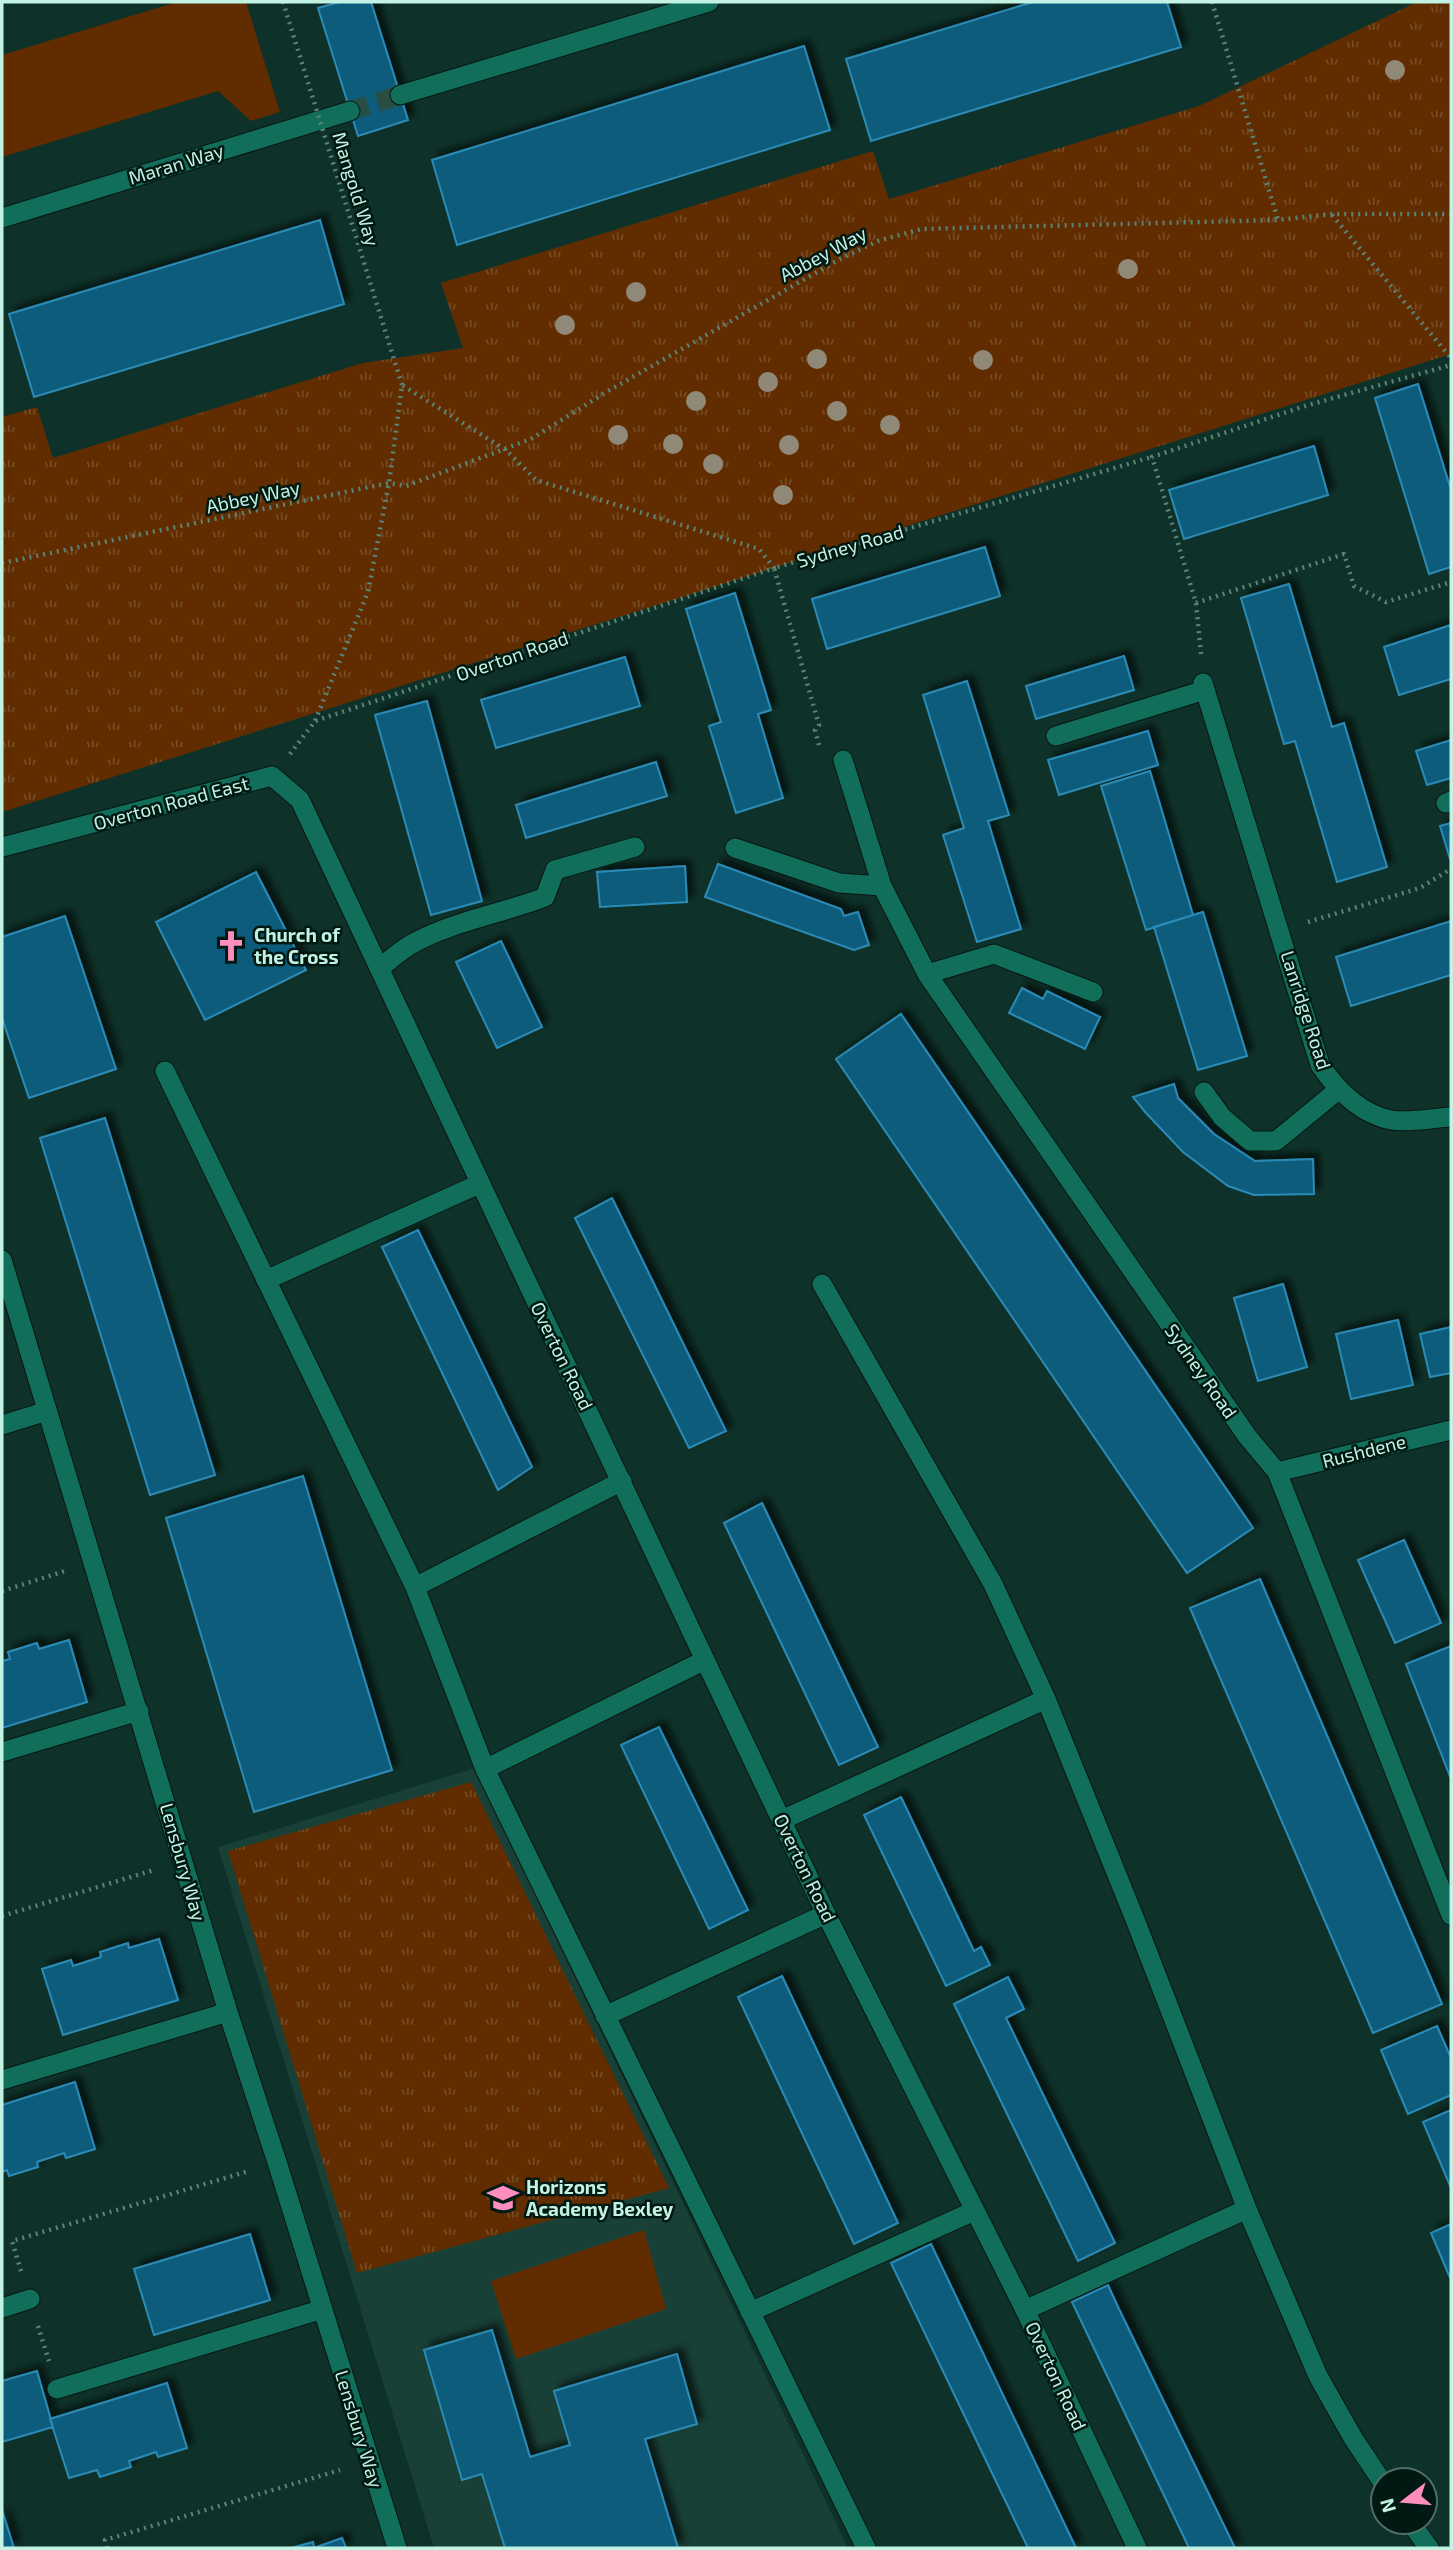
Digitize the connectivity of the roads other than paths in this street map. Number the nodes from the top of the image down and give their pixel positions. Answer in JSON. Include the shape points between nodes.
{"nodes":[{"id":1,"x":709,"y":2,"type":"edge"},
{"id":2,"x":400,"y":95,"type":"tunnel mouth"},
{"id":3,"x":350,"y":110,"type":"tunnel mouth"},
{"id":4,"x":2,"y":218,"type":"edge"},
{"id":5,"x":1056,"y":736,"type":"dead end"},
{"id":6,"x":843,"y":760,"type":"dead end"},
{"id":7,"x":635,"y":847,"type":"dead end"},
{"id":8,"x":2,"y":848,"type":"edge"},
{"id":9,"x":735,"y":848,"type":"dead end"},
{"id":10,"x":883,"y":886,"type":"junction"},
{"id":11,"x":380,"y":968,"type":"junction"},
{"id":12,"x":928,"y":974,"type":"junction"},
{"id":13,"x":1093,"y":992,"type":"dead end"},
{"id":14,"x":404,"y":1021,"type":"joint"},
{"id":15,"x":165,"y":1071,"type":"dead end"},
{"id":16,"x":1338,"y":1090,"type":"junction"},
{"id":17,"x":1204,"y":1092,"type":"dead end"},
{"id":18,"x":1451,"y":1116,"type":"edge"},
{"id":19,"x":480,"y":1185,"type":"junction"},
{"id":20,"x":2,"y":1260,"type":"edge"},
{"id":21,"x":266,"y":1280,"type":"junction"},
{"id":22,"x":822,"y":1284,"type":"dead end"},
{"id":23,"x":47,"y":1411,"type":"junction"},
{"id":24,"x":2,"y":1425,"type":"edge"},
{"id":25,"x":1451,"y":1430,"type":"edge"},
{"id":26,"x":1277,"y":1472,"type":"junction"},
{"id":27,"x":622,"y":1481,"type":"junction"},
{"id":28,"x":415,"y":1587,"type":"junction"},
{"id":29,"x":705,"y":1660,"type":"junction"},
{"id":30,"x":1046,"y":1699,"type":"junction"},
{"id":31,"x":139,"y":1711,"type":"junction"},
{"id":32,"x":2,"y":1752,"type":"edge"},
{"id":33,"x":485,"y":1769,"type":"junction"},
{"id":34,"x":782,"y":1821,"type":"junction"},
{"id":35,"x":827,"y":1914,"type":"junction"},
{"id":36,"x":1451,"y":1915,"type":"edge"},
{"id":37,"x":228,"y":2012,"type":"junction"},
{"id":38,"x":605,"y":2016,"type":"junction"},
{"id":39,"x":2,"y":2080,"type":"edge"},
{"id":40,"x":1247,"y":2209,"type":"junction"},
{"id":41,"x":974,"y":2211,"type":"junction"},
{"id":42,"x":30,"y":2299,"type":"road end"},
{"id":43,"x":2,"y":2308,"type":"edge"},
{"id":44,"x":323,"y":2309,"type":"junction"},
{"id":45,"x":1025,"y":2310,"type":"junction"},
{"id":46,"x":750,"y":2312,"type":"junction"},
{"id":47,"x":57,"y":2389,"type":"road end"},
{"id":48,"x":1372,"y":2466,"type":"edge"},
{"id":49,"x":397,"y":2548,"type":"edge"},
{"id":50,"x":866,"y":2548,"type":"edge"},
{"id":51,"x":1137,"y":2548,"type":"edge"}],
"edges":[{"from":1,"to":2,"type":"street"},
{"from":3,"to":4,"type":"street","name":"Maran Way"},
{"from":5,"to":16,"type":"street","name":"Lanridge Road","via":[[1204,687],[1321,1065]]},
{"from":6,"to":10,"type":"street","name":"Sydney Road"},
{"from":7,"to":11,"type":"street","via":[[555,870],[545,897],[453,926],[410,945]]},
{"from":8,"to":11,"type":"street","name":"Overton Road East","via":[[272,776],[300,800]]},
{"from":9,"to":10,"type":"street","via":[[839,883]]},
{"from":10,"to":12,"type":"street","name":"Sydney Road"},
{"from":11,"to":14,"type":"street","name":"Overton Road East"},
{"from":12,"to":13,"type":"street","via":[[994,954]]},
{"from":12,"to":26,"type":"street","name":"Sydney Road","via":[[1223,1403]]},
{"from":14,"to":19,"type":"street","name":"Overton Road"},
{"from":15,"to":21,"type":"street"},
{"from":16,"to":17,"type":"street","via":[[1276,1141],[1250,1141],[1222,1117]]},
{"from":16,"to":18,"type":"street","name":"Lanridge Road","via":[[1370,1112],[1392,1120]]},
{"from":19,"to":21,"type":"street"},
{"from":19,"to":27,"type":"street","name":"Overton Road"},
{"from":20,"to":23,"type":"street","name":"Lensbury Way"},
{"from":21,"to":28,"type":"street"},
{"from":22,"to":30,"type":"street","via":[[993,1584]]},
{"from":23,"to":24,"type":"street"},
{"from":23,"to":31,"type":"street","name":"Lensbury Way"},
{"from":25,"to":26,"type":"street","name":"Rushdene"},
{"from":26,"to":36,"type":"street","name":"Sydney Road"},
{"from":27,"to":28,"type":"street"},
{"from":27,"to":29,"type":"street","name":"Overton Road"},
{"from":28,"to":33,"type":"street"},
{"from":29,"to":33,"type":"street"},
{"from":29,"to":34,"type":"street","name":"Overton Road"},
{"from":30,"to":34,"type":"street"},
{"from":30,"to":40,"type":"street"},
{"from":31,"to":32,"type":"street"},
{"from":31,"to":37,"type":"street","name":"Lensbury Way"},
{"from":33,"to":38,"type":"street"},
{"from":34,"to":35,"type":"street","name":"Overton Road"},
{"from":35,"to":38,"type":"street"},
{"from":35,"to":41,"type":"street","name":"Overton Road"},
{"from":37,"to":39,"type":"street"},
{"from":37,"to":44,"type":"street","name":"Lensbury Way"},
{"from":38,"to":46,"type":"street"},
{"from":40,"to":45,"type":"street"},
{"from":40,"to":48,"type":"street","via":[[1318,2376]]},
{"from":41,"to":45,"type":"street","name":"Overton Road"},
{"from":41,"to":46,"type":"street"},
{"from":42,"to":43,"type":"street"},
{"from":44,"to":47,"type":"street"},
{"from":44,"to":49,"type":"street","name":"Lensbury Way"},
{"from":45,"to":51,"type":"street","name":"Overton Road"},
{"from":46,"to":50,"type":"street"}]}
